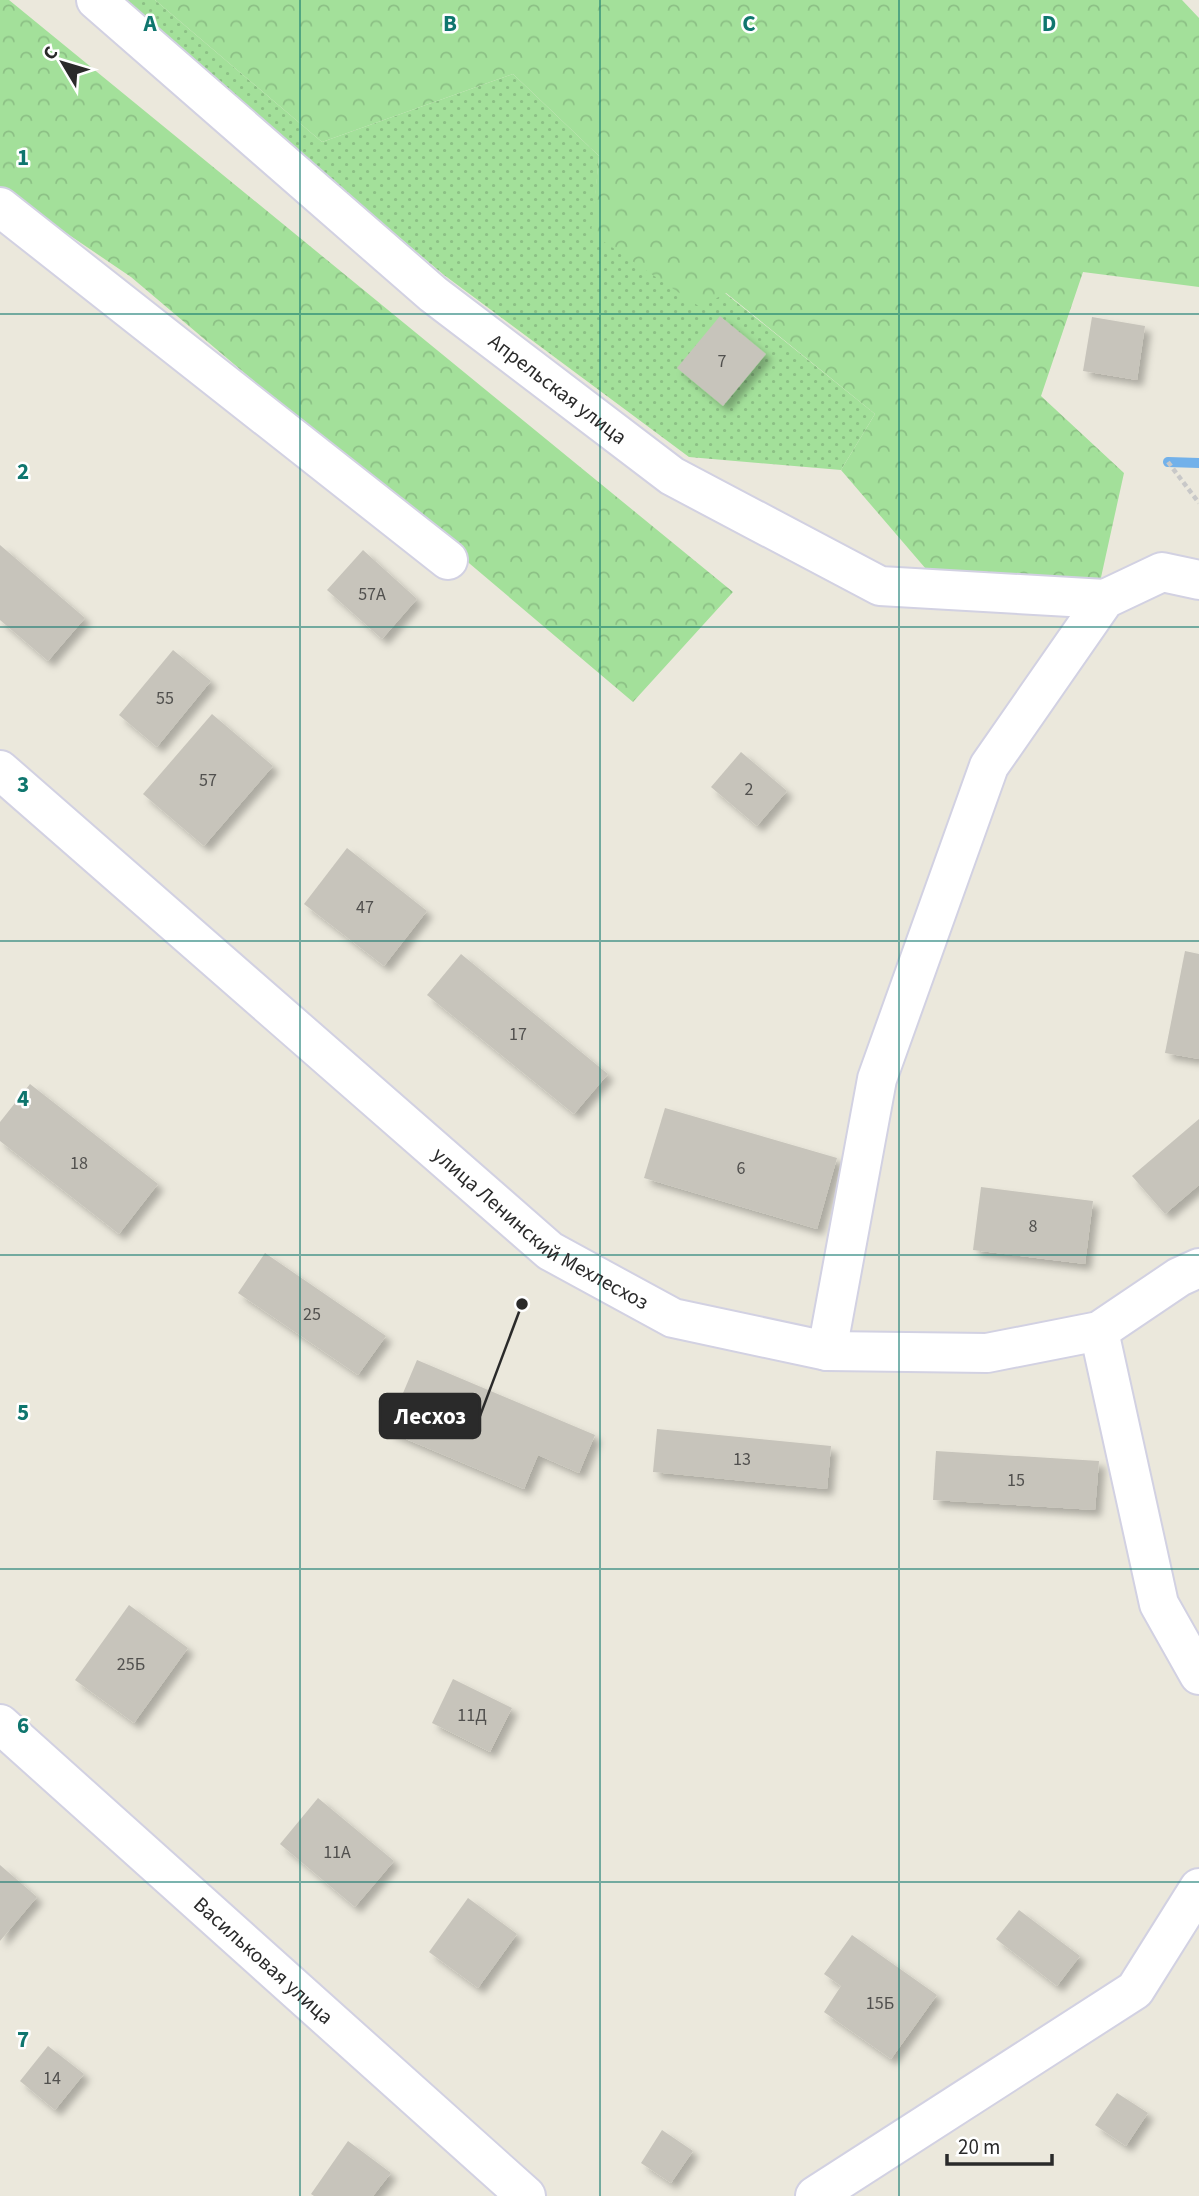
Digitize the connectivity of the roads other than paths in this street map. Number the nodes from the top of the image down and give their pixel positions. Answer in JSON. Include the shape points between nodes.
{"nodes":[{"id":1,"x":96,"y":0,"type":"edge"},
{"id":2,"x":0,"y":207,"type":"edge"},
{"id":3,"x":448,"y":560,"type":"dead end"},
{"id":4,"x":1199,"y":580,"type":"edge"},
{"id":5,"x":1105,"y":599,"type":"junction"},
{"id":6,"x":0,"y":770,"type":"edge"},
{"id":7,"x":1199,"y":1268,"type":"edge"},
{"id":8,"x":1099,"y":1331,"type":"junction"},
{"id":9,"x":827,"y":1351,"type":"junction"},
{"id":10,"x":1199,"y":1675,"type":"edge"},
{"id":11,"x":0,"y":1724,"type":"edge"},
{"id":12,"x":1199,"y":1888,"type":"edge"},
{"id":13,"x":526,"y":2196,"type":"edge"},
{"id":14,"x":815,"y":2196,"type":"edge"}],
"edges":[{"from":1,"to":5,"type":"street","name":"Апрельская улица","via":[[433,294],[672,476],[880,586]]},
{"from":2,"to":3,"type":"street"},
{"from":4,"to":5,"type":"street","via":[[1161,572]]},
{"from":5,"to":9,"type":"street","via":[[989,766],[877,1079]]},
{"from":6,"to":9,"type":"street","name":"улица Ленинский Мехлесхоз","via":[[550,1251],[673,1318]]},
{"from":7,"to":8,"type":"street","name":"улица Ленинский Мехлесхоз"},
{"from":8,"to":9,"type":"street","name":"улица Ленинский Мехлесхоз","via":[[987,1353]]},
{"from":8,"to":10,"type":"street","via":[[1159,1604]]},
{"from":11,"to":13,"type":"street","name":"Васильковая улица"},
{"from":12,"to":14,"type":"street","via":[[1135,1990]]}]}
